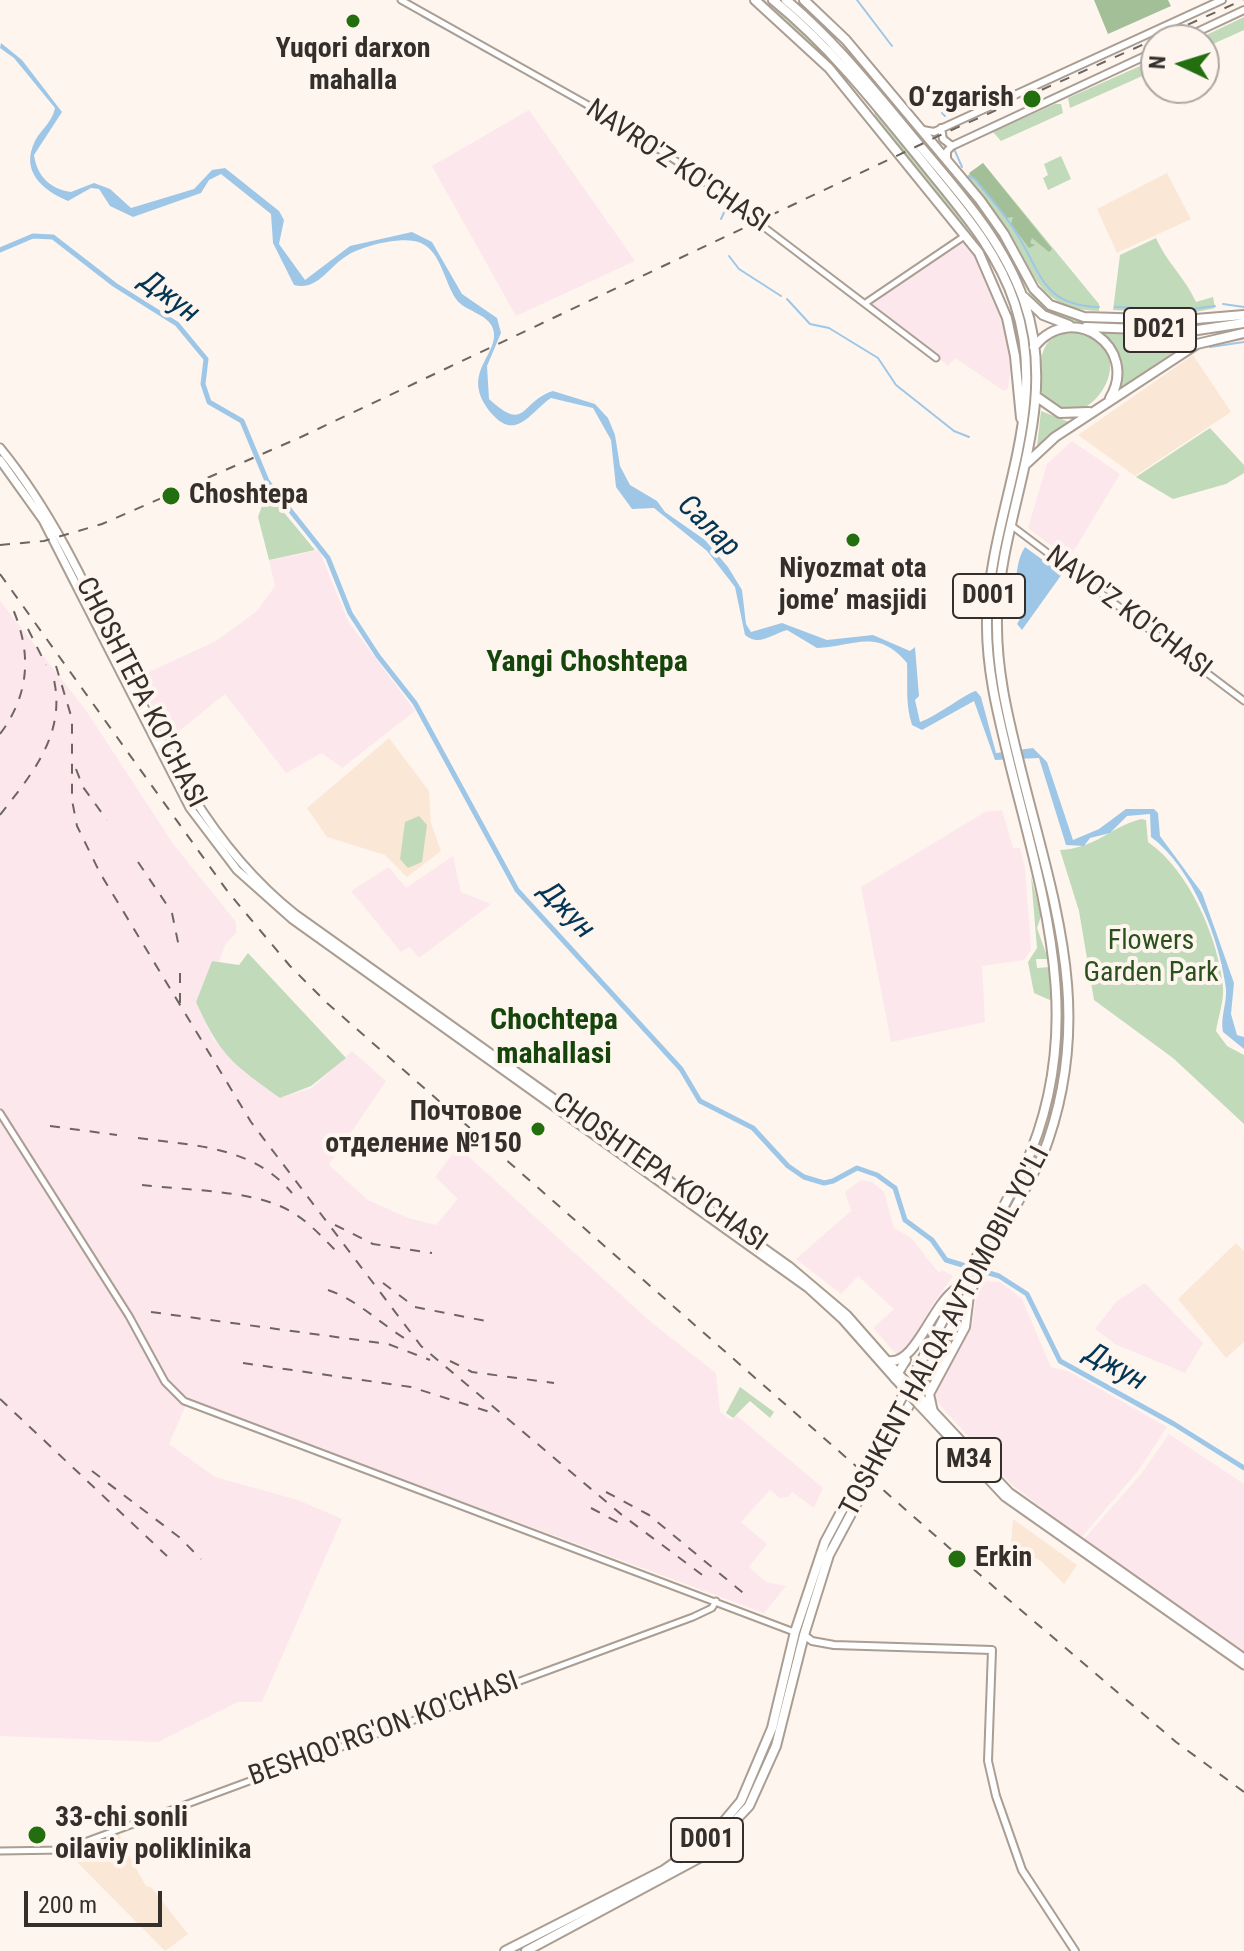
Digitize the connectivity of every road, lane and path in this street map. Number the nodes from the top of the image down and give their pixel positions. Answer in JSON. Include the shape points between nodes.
{"nodes":[{"id":1,"x":401,"y":0,"type":"edge"},
{"id":2,"x":755,"y":0,"type":"edge"},
{"id":3,"x":773,"y":0,"type":"edge"},
{"id":4,"x":786,"y":0,"type":"edge"},
{"id":5,"x":804,"y":0,"type":"edge"},
{"id":6,"x":1222,"y":0,"type":"edge"},
{"id":7,"x":1244,"y":10,"type":"edge"},
{"id":8,"x":819,"y":14,"type":"junction"},
{"id":9,"x":1214,"y":24,"type":"edge"},
{"id":10,"x":823,"y":32,"type":"junction"},
{"id":11,"x":1108,"y":52,"type":"junction"},
{"id":12,"x":1140,"y":58,"type":"edge"},
{"id":13,"x":1117,"y":69,"type":"junction"},
{"id":14,"x":853,"y":72,"type":"junction"},
{"id":15,"x":870,"y":99,"type":"junction"},
{"id":16,"x":872,"y":119,"type":"junction"},
{"id":17,"x":918,"y":126,"type":"junction"},
{"id":18,"x":941,"y":128,"type":"junction"},
{"id":19,"x":952,"y":146,"type":"junction"},
{"id":20,"x":947,"y":161,"type":"junction"},
{"id":21,"x":980,"y":200,"type":"junction"},
{"id":22,"x":983,"y":223,"type":"junction"},
{"id":23,"x":967,"y":234,"type":"junction"},
{"id":24,"x":1020,"y":289,"type":"junction"},
{"id":25,"x":867,"y":302,"type":"junction"},
{"id":26,"x":1244,"y":315,"type":"edge"},
{"id":27,"x":1244,"y":323,"type":"edge"},
{"id":28,"x":1075,"y":326,"type":"junction"},
{"id":29,"x":1195,"y":331,"type":"junction"},
{"id":30,"x":1244,"y":333,"type":"edge"},
{"id":31,"x":1197,"y":344,"type":"junction"},
{"id":32,"x":1035,"y":347,"type":"junction"},
{"id":33,"x":936,"y":358,"type":"dead end"},
{"id":34,"x":1027,"y":360,"type":"junction"},
{"id":35,"x":1028,"y":382,"type":"junction"},
{"id":36,"x":1036,"y":396,"type":"junction"},
{"id":37,"x":1102,"y":405,"type":"junction"},
{"id":38,"x":0,"y":448,"type":"edge"},
{"id":39,"x":1019,"y":452,"type":"junction"},
{"id":40,"x":0,"y":460,"type":"edge"},
{"id":41,"x":1026,"y":464,"type":"junction"},
{"id":42,"x":1011,"y":526,"type":"junction"},
{"id":43,"x":995,"y":680,"type":"junction"},
{"id":44,"x":1244,"y":701,"type":"edge"},
{"id":45,"x":1016,"y":771,"type":"junction"},
{"id":46,"x":268,"y":896,"type":"junction"},
{"id":47,"x":1059,"y":923,"type":"junction"},
{"id":48,"x":1049,"y":925,"type":"junction"},
{"id":49,"x":0,"y":1113,"type":"edge"},
{"id":50,"x":744,"y":1238,"type":"junction"},
{"id":51,"x":959,"y":1287,"type":"junction"},
{"id":52,"x":969,"y":1292,"type":"junction"},
{"id":53,"x":909,"y":1356,"type":"junction"},
{"id":54,"x":888,"y":1361,"type":"junction"},
{"id":55,"x":898,"y":1377,"type":"junction"},
{"id":56,"x":920,"y":1402,"type":"junction"},
{"id":57,"x":933,"y":1412,"type":"junction"},
{"id":58,"x":716,"y":1601,"type":"junction"},
{"id":59,"x":1189,"y":1623,"type":"junction"},
{"id":60,"x":800,"y":1634,"type":"junction"},
{"id":61,"x":1244,"y":1658,"type":"edge"},
{"id":62,"x":1244,"y":1665,"type":"edge"},
{"id":63,"x":0,"y":1851,"type":"edge"},
{"id":64,"x":606,"y":1904,"type":"junction"},
{"id":65,"x":505,"y":1951,"type":"edge"},
{"id":66,"x":526,"y":1951,"type":"edge"},
{"id":67,"x":1075,"y":1951,"type":"edge"}],
"edges":[{"from":1,"to":25,"type":"street","name":"NAVRO'Z KO'CHASI","via":[[620,123]]},
{"from":2,"to":16,"type":"highway","via":[[812,49]]},
{"from":3,"to":14,"type":"highway","number":"D001"},
{"from":4,"to":10,"type":"highway","number":"D001"},
{"from":5,"to":8,"type":"highway"},
{"from":6,"to":11,"type":"main road"},
{"from":7,"to":9,"type":"main road"},
{"from":8,"to":10,"type":"highway"},
{"from":8,"to":17,"type":"highway"},
{"from":10,"to":14,"type":"highway","number":"D001"},
{"from":11,"to":13,"type":"main road"},
{"from":11,"to":18,"type":"main road"},
{"from":12,"to":13,"type":"main road"},
{"from":13,"to":19,"type":"main road"},
{"from":14,"to":15,"type":"highway","number":"D001"},
{"from":14,"to":22,"type":"highway","number":"D001"},
{"from":15,"to":16,"type":"highway"},
{"from":15,"to":34,"type":"highway","number":"D001","via":[[988,245],[1015,303]]},
{"from":16,"to":23,"type":"highway"},
{"from":17,"to":18,"type":"main road","via":[[931,132]]},
{"from":17,"to":20,"type":"highway"},
{"from":18,"to":19,"type":"main road","via":[[943,139]]},
{"from":19,"to":20,"type":"main road"},
{"from":20,"to":21,"type":"highway"},
{"from":21,"to":22,"type":"highway"},
{"from":21,"to":26,"type":"highway","via":[[1034,289],[1062,312],[1184,320]]},
{"from":22,"to":24,"type":"highway","number":"D001"},
{"from":23,"to":25,"type":"street"},
{"from":23,"to":39,"type":"highway","via":[[991,274],[1010,331],[1019,388]]},
{"from":24,"to":28,"type":"highway","number":"D021","via":[[1043,315]]},
{"from":24,"to":32,"type":"highway","number":"D001"},
{"from":25,"to":33,"type":"street","name":"NAVRO'Z KO'CHASI"},
{"from":27,"to":29,"type":"highway","number":"D021"},
{"from":28,"to":29,"type":"highway","number":"D021"},
{"from":28,"to":32,"type":"highway","number":"D021","via":[[1054,331]]},
{"from":28,"to":37,"type":"highway","number":"D021","via":[[1099,336],[1114,356],[1115,386]]},
{"from":29,"to":31,"type":"highway","via":[[1190,338]]},
{"from":30,"to":31,"type":"highway","number":"D021"},
{"from":31,"to":37,"type":"highway","number":"D021"},
{"from":32,"to":34,"type":"highway","number":"D021"},
{"from":32,"to":36,"type":"highway","name":"TOSHKENT HALQA AVTOMOBIL YO'LI","number":"D001"},
{"from":34,"to":35,"type":"highway","name":"TOSHKENT HALQA AVTOMOBIL YO'LI","number":"D001"},
{"from":35,"to":36,"type":"highway"},
{"from":35,"to":39,"type":"highway","name":"TOSHKENT HALQA AVTOMOBIL YO'LI","number":"D001"},
{"from":36,"to":37,"type":"highway","number":"D021","via":[[1068,414]]},
{"from":36,"to":41,"type":"highway","name":"TOSHKENT HALQA AVTOMOBIL YO'LI","number":"D001"},
{"from":37,"to":41,"type":"highway","number":"D021"},
{"from":38,"to":46,"type":"main road","name":"CHOSHTEPA KO'CHASI","via":[[50,518],[187,792]]},
{"from":39,"to":43,"type":"highway","name":"TOSHKENT HALQA AVTOMOBIL YO'LI","number":"D001","via":[[991,577],[987,616]]},
{"from":40,"to":46,"type":"main road","name":"CHOSHTEPA KO'CHASI","via":[[43,520],[190,808],[237,870]]},
{"from":41,"to":42,"type":"highway","name":"TOSHKENT HALQA AVTOMOBIL YO'LI","number":"D001"},
{"from":42,"to":43,"type":"highway","name":"TOSHKENT HALQA AVTOMOBIL YO'LI","number":"D001","via":[[998,600]]},
{"from":42,"to":44,"type":"street","name":"NAVO'Z KO'CHASI"},
{"from":43,"to":45,"type":"highway","name":"TOSHKENT HALQA AVTOMOBIL YO'LI","number":"D001"},
{"from":45,"to":47,"type":"highway","name":"TOSHKENT HALQA AVTOMOBIL YO'LI"},
{"from":45,"to":48,"type":"highway","name":"TOSHKENT HALQA AVTOMOBIL YO'LI","number":"D001"},
{"from":46,"to":50,"type":"main road","name":"CHOSHTEPA KO'CHASI"},
{"from":47,"to":48,"type":"highway"},
{"from":47,"to":52,"type":"highway","name":"TOSHKENT HALQA AVTOMOBIL YO'LI","via":[[1069,989],[1070,1046],[1057,1114],[1033,1175]]},
{"from":48,"to":51,"type":"highway","name":"TOSHKENT HALQA AVTOMOBIL YO'LI","number":"D001","via":[[1058,990],[1058,1047],[1047,1106],[1023,1170]]},
{"from":49,"to":58,"type":"street","via":[[165,1382],[180,1398]]},
{"from":50,"to":54,"type":"main road","name":"CHOSHTEPA KO'CHASI","via":[[832,1301]]},
{"from":50,"to":55,"type":"main road","name":"CHOSHTEPA KO'CHASI","via":[[829,1306]]},
{"from":51,"to":53,"type":"highway","via":[[938,1304]]},
{"from":51,"to":60,"type":"highway","name":"TOSHKENT HALQA AVTOMOBIL YO'LI","number":"D001","via":[[829,1534]]},
{"from":52,"to":57,"type":"highway","via":[[965,1327],[928,1396]]},
{"from":52,"to":60,"type":"highway","name":"TOSHKENT HALQA AVTOMOBIL YO'LI","number":"D001","via":[[835,1543]]},
{"from":53,"to":54,"type":"highway"},
{"from":53,"to":55,"type":"highway"},
{"from":54,"to":55,"type":"main road","name":"CHOSHTEPA KO'CHASI"},
{"from":55,"to":56,"type":"main road","name":"CHOSHTEPA KO'CHASI","number":"M34","bridge":true},
{"from":56,"to":57,"type":"main road","name":"CHOSHTEPA KO'CHASI","number":"M34"},
{"from":56,"to":59,"type":"main road","name":"CHOSHTEPA KO'CHASI","number":"M34","via":[[1005,1497]]},
{"from":57,"to":59,"type":"main road","name":"CHOSHTEPA KO'CHASI","number":"M34","via":[[1009,1492]]},
{"from":58,"to":60,"type":"street"},
{"from":58,"to":63,"type":"street","name":"BESHQO'RG'ON KO'CHASI","via":[[693,1617],[63,1850]]},
{"from":59,"to":61,"type":"main road","name":"CHOSHTEPA KO'CHASI","number":"M34"},
{"from":59,"to":62,"type":"main road","name":"CHOSHTEPA KO'CHASI","number":"M34"},
{"from":60,"to":64,"type":"highway","name":"TOSHKENT HALQA AVTOMOBIL YO'LI","number":"D001","via":[[776,1746],[740,1820],[701,1857]]},
{"from":60,"to":67,"type":"main road","via":[[834,1645],[992,1650],[988,1761],[996,1796],[1022,1870]]},
{"from":64,"to":65,"type":"highway","name":"TOSHKENT HALQA AVTOMOBIL YO'LI","number":"D001"},
{"from":64,"to":66,"type":"highway","name":"TOSHKENT HALQA AVTOMOBIL YO'LI","number":"D001"}]}
